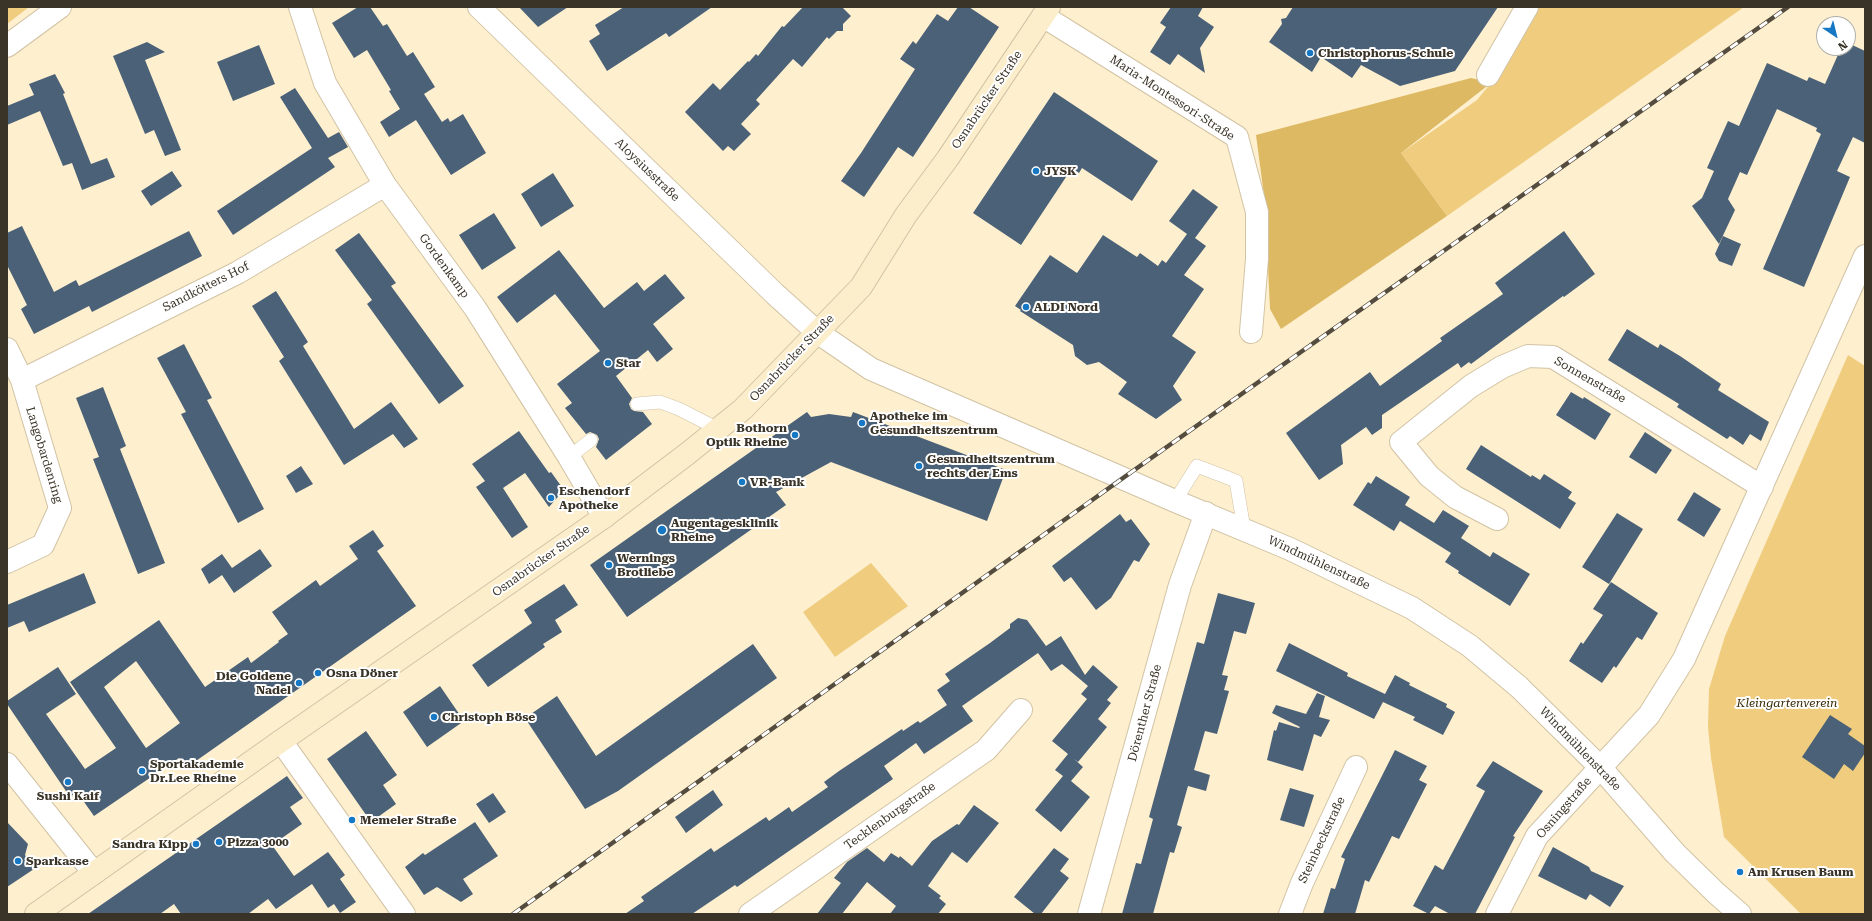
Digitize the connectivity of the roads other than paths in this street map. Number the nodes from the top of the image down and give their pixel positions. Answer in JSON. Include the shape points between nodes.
{"nodes":[{"id":1,"x":60,"y":7,"type":"edge"},
{"id":2,"x":300,"y":7,"type":"edge"},
{"id":3,"x":479,"y":7,"type":"edge"},
{"id":4,"x":1528,"y":7,"type":"edge"},
{"id":5,"x":1046,"y":11,"type":"edge"},
{"id":6,"x":7,"y":46,"type":"edge"},
{"id":7,"x":1488,"y":75,"type":"dead end"},
{"id":8,"x":385,"y":185,"type":"junction"},
{"id":9,"x":1865,"y":256,"type":"edge"},
{"id":10,"x":817,"y":332,"type":"junction"},
{"id":11,"x":1251,"y":332,"type":"dead end"},
{"id":12,"x":7,"y":349,"type":"edge"},
{"id":13,"x":22,"y":380,"type":"junction"},
{"id":14,"x":638,"y":404,"type":"dead end"},
{"id":15,"x":718,"y":429,"type":"junction"},
{"id":16,"x":591,"y":440,"type":"dead end"},
{"id":17,"x":569,"y":457,"type":"junction"},
{"id":18,"x":1762,"y":487,"type":"junction"},
{"id":19,"x":1175,"y":501,"type":"junction"},
{"id":20,"x":1206,"y":513,"type":"junction"},
{"id":21,"x":604,"y":517,"type":"junction"},
{"id":22,"x":1497,"y":520,"type":"dead end"},
{"id":23,"x":1244,"y":529,"type":"junction"},
{"id":24,"x":7,"y":562,"type":"edge"},
{"id":25,"x":1022,"y":710,"type":"dead end"},
{"id":26,"x":281,"y":741,"type":"junction"},
{"id":27,"x":7,"y":764,"type":"edge"},
{"id":28,"x":1356,"y":767,"type":"dead end"},
{"id":29,"x":1600,"y":767,"type":"junction"},
{"id":30,"x":94,"y":873,"type":"junction"},
{"id":31,"x":36,"y":914,"type":"edge"},
{"id":32,"x":404,"y":914,"type":"edge"},
{"id":33,"x":750,"y":914,"type":"edge"},
{"id":34,"x":1089,"y":914,"type":"edge"},
{"id":35,"x":1290,"y":914,"type":"edge"},
{"id":36,"x":1497,"y":914,"type":"edge"},
{"id":37,"x":1740,"y":914,"type":"edge"}],
"edges":[{"from":1,"to":6,"type":"street"},
{"from":2,"to":8,"type":"street","name":"Gordenkamp","via":[[325,83]]},
{"from":3,"to":10,"type":"street","name":"Aloysiusstraße"},
{"from":4,"to":7,"type":"street"},
{"from":5,"to":10,"type":"main road","name":"Osnabrücker Straße","via":[[948,158],[906,215],[861,287]]},
{"from":5,"to":11,"type":"street","name":"Maria-Montessori-Straße","via":[[1237,137],[1257,212]]},
{"from":8,"to":13,"type":"street","name":"Sandkötters Hof","via":[[237,272]]},
{"from":8,"to":17,"type":"street","name":"Gordenkamp","via":[[475,308]]},
{"from":9,"to":18,"type":"street"},
{"from":10,"to":15,"type":"main road","name":"Osnabrücker Straße","via":[[743,409]]},
{"from":10,"to":19,"type":"street","name":"Windmühlenstraße","via":[[871,369]]},
{"from":12,"to":13,"type":"street","name":"Langobardenring"},
{"from":13,"to":24,"type":"street","name":"Langobardenring","via":[[60,508],[43,545]]},
{"from":14,"to":15,"type":"lane","via":[[660,402]]},
{"from":15,"to":21,"type":"main road","name":"Osnabrücker Straße"},
{"from":16,"to":17,"type":"lane"},
{"from":17,"to":21,"type":"street","name":"Gordenkamp"},
{"from":18,"to":22,"type":"street","name":"Sonnenstraße","via":[[1553,357],[1528,356],[1502,367],[1471,386],[1402,442],[1434,480],[1455,497]]},
{"from":18,"to":29,"type":"street","via":[[1684,659],[1649,715]]},
{"from":19,"to":20,"type":"street","name":"Windmühlenstraße"},
{"from":19,"to":23,"type":"lane","via":[[1197,466],[1236,481]]},
{"from":20,"to":23,"type":"street","name":"Windmühlenstraße"},
{"from":20,"to":34,"type":"street","name":"Dörenther Straße","via":[[1180,585]]},
{"from":21,"to":26,"type":"main road","name":"Osnabrücker Straße"},
{"from":23,"to":29,"type":"street","name":"Windmühlenstraße","via":[[1412,608],[1470,646],[1519,687]]},
{"from":25,"to":33,"type":"street","name":"Tecklenburgstraße","via":[[986,750]]},
{"from":26,"to":30,"type":"main road","name":"Osnabrücker Straße"},
{"from":26,"to":32,"type":"street"},
{"from":27,"to":30,"type":"street"},
{"from":28,"to":35,"type":"street","name":"Steinbeckstraße"},
{"from":29,"to":36,"type":"street","name":"Osningstraße","via":[[1537,836]]},
{"from":29,"to":37,"type":"street","name":"Windmühlenstraße","via":[[1675,853]]},
{"from":30,"to":31,"type":"main road","name":"Osnabrücker Straße"}]}
